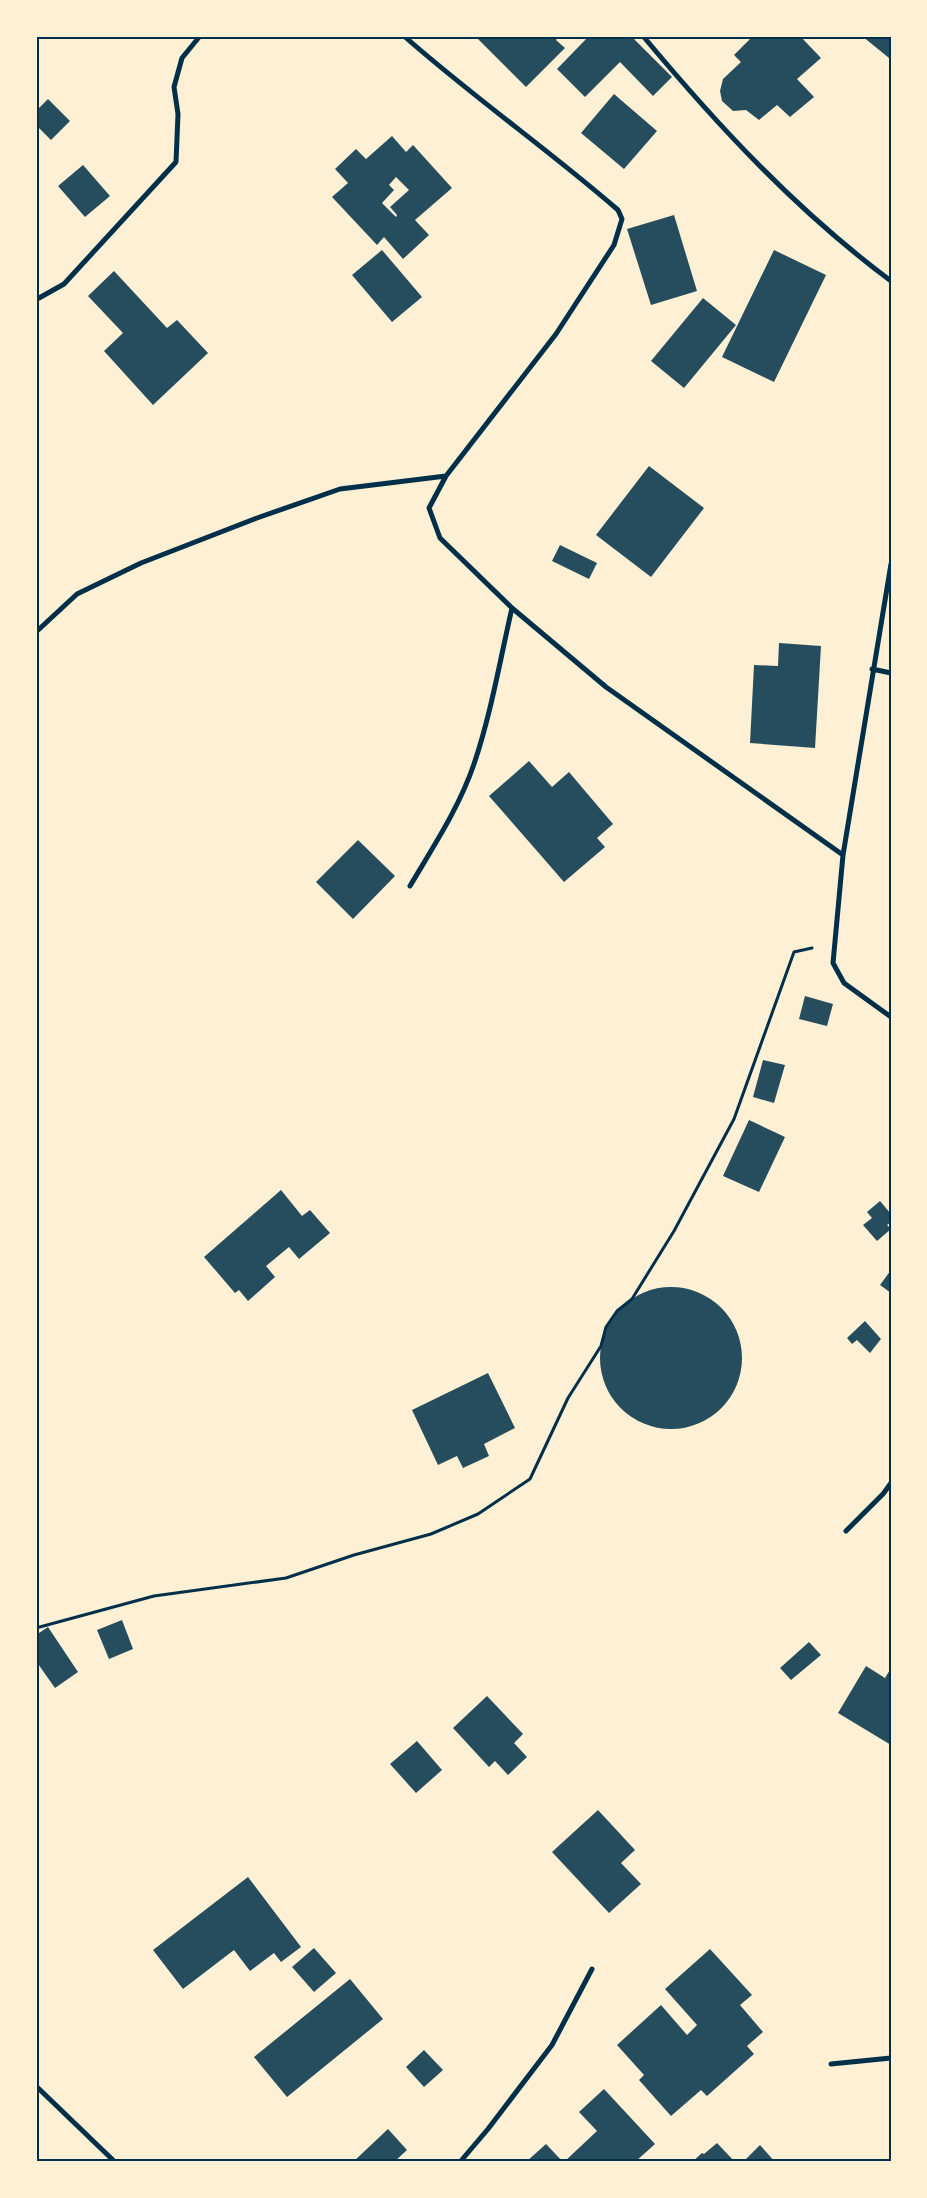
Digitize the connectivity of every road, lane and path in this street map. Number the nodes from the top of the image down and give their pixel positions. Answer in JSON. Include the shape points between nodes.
{"nodes":[{"id":1,"x":200,"y":36,"type":"edge"},
{"id":2,"x":404,"y":36,"type":"edge"},
{"id":3,"x":643,"y":36,"type":"edge"},
{"id":4,"x":891,"y":281,"type":"edge"},
{"id":5,"x":36,"y":297,"type":"edge"},
{"id":6,"x":446,"y":476,"type":"junction"},
{"id":7,"x":891,"y":564,"type":"edge"},
{"id":8,"x":512,"y":608,"type":"junction"},
{"id":9,"x":36,"y":632,"type":"edge"},
{"id":10,"x":872,"y":668,"type":"junction"},
{"id":11,"x":891,"y":673,"type":"edge"},
{"id":12,"x":843,"y":855,"type":"junction"},
{"id":13,"x":410,"y":886,"type":"dead end"},
{"id":14,"x":836,"y":929,"type":"junction"},
{"id":15,"x":891,"y":1016,"type":"edge"},
{"id":16,"x":891,"y":1483,"type":"edge"},
{"id":17,"x":846,"y":1531,"type":"dead end"},
{"id":18,"x":36,"y":1628,"type":"edge"},
{"id":19,"x":592,"y":1968,"type":"dead end"},
{"id":20,"x":891,"y":2058,"type":"edge"},
{"id":21,"x":831,"y":2064,"type":"dead end"},
{"id":22,"x":36,"y":2086,"type":"edge"},
{"id":23,"x":115,"y":2162,"type":"edge"},
{"id":24,"x":460,"y":2162,"type":"edge"}],
"edges":[{"from":1,"to":5,"type":"street","via":[[182,58],[174,87],[178,114],[176,162],[64,284]]},
{"from":2,"to":6,"type":"street","via":[[448,75],[565,164],[618,210],[622,219],[614,245],[556,334]]},
{"from":3,"to":4,"type":"street","via":[[691,94],[766,173],[856,256]]},
{"from":6,"to":8,"type":"street","via":[[429,508],[440,538]]},
{"from":6,"to":9,"type":"street","via":[[340,489],[256,518],[141,563],[77,594]]},
{"from":7,"to":10,"type":"street"},
{"from":8,"to":12,"type":"street","via":[[606,687]]},
{"from":8,"to":13,"type":"street","via":[[474,764],[452,816]]},
{"from":10,"to":11,"type":"street"},
{"from":10,"to":12,"type":"street"},
{"from":12,"to":14,"type":"street"},
{"from":14,"to":15,"type":"street","via":[[833,964],[844,983]]},
{"from":14,"to":18,"type":"path","via":[[812,948],[794,952],[734,1119],[674,1231],[632,1299],[617,1311],[606,1327],[601,1346],[568,1398],[530,1479],[478,1514],[431,1534],[286,1578],[154,1596]]},
{"from":16,"to":17,"type":"street"},
{"from":19,"to":24,"type":"street","via":[[552,2045]]},
{"from":20,"to":21,"type":"street"},
{"from":22,"to":23,"type":"street"}]}
